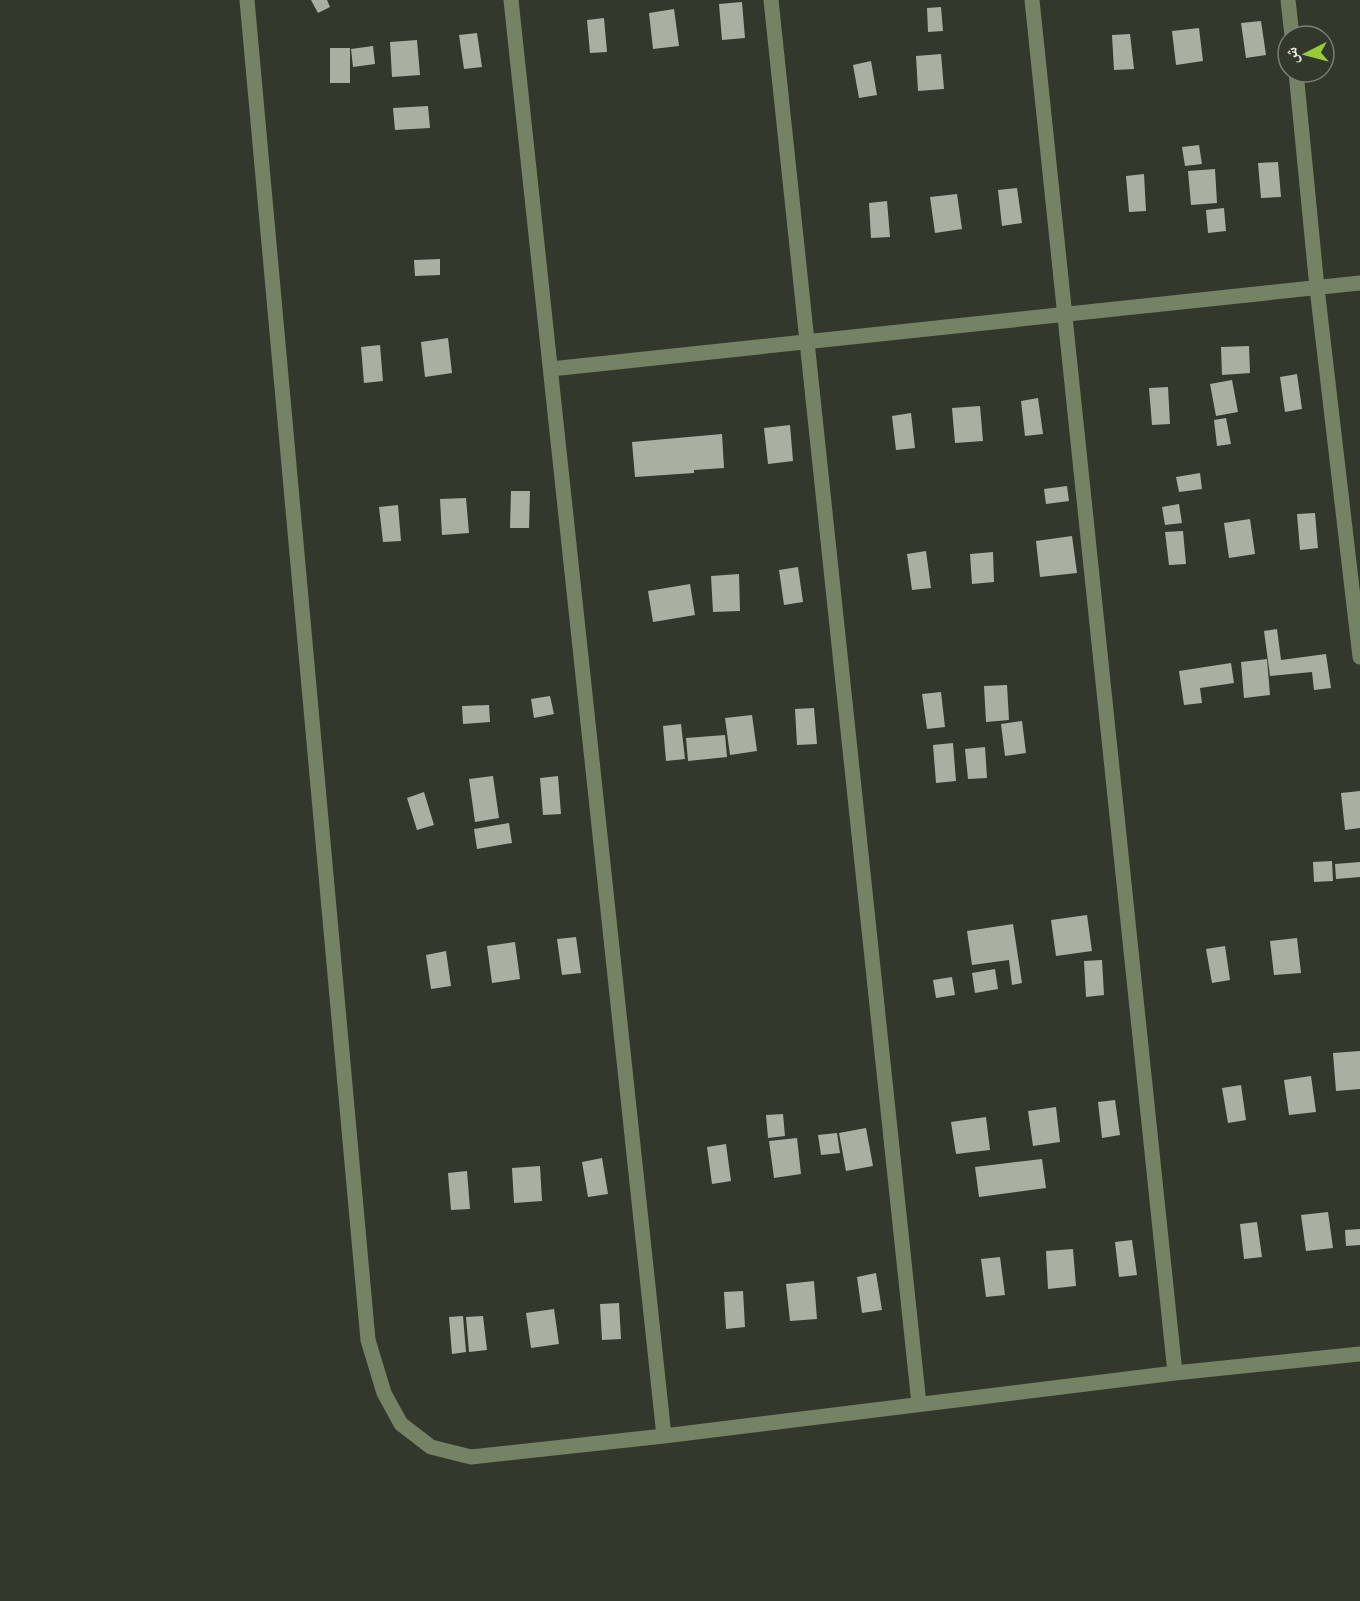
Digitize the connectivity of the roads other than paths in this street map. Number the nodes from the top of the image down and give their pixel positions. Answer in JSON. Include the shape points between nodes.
{"nodes":[{"id":1,"x":247,"y":0,"type":"edge"},
{"id":2,"x":511,"y":0,"type":"edge"},
{"id":3,"x":771,"y":0,"type":"edge"},
{"id":4,"x":1032,"y":0,"type":"edge"},
{"id":5,"x":1288,"y":0,"type":"edge"},
{"id":6,"x":1291,"y":24,"type":"edge"},
{"id":7,"x":1297,"y":84,"type":"edge"},
{"id":8,"x":1360,"y":283,"type":"edge"},
{"id":9,"x":1317,"y":288,"type":"junction"},
{"id":10,"x":1065,"y":314,"type":"junction"},
{"id":11,"x":808,"y":341,"type":"junction"},
{"id":12,"x":552,"y":369,"type":"junction"},
{"id":13,"x":1360,"y":657,"type":"edge"},
{"id":14,"x":1360,"y":1354,"type":"edge"},
{"id":15,"x":1174,"y":1373,"type":"junction"},
{"id":16,"x":919,"y":1404,"type":"junction"},
{"id":17,"x":664,"y":1436,"type":"junction"}],
"edges":[{"from":1,"to":17,"type":"street","via":[[368,1340],[384,1393],[401,1424],[431,1447],[471,1457]]},
{"from":2,"to":12,"type":"street"},
{"from":3,"to":11,"type":"street"},
{"from":4,"to":10,"type":"street"},
{"from":5,"to":6,"type":"street"},
{"from":7,"to":9,"type":"street"},
{"from":8,"to":9,"type":"street"},
{"from":9,"to":10,"type":"street"},
{"from":9,"to":13,"type":"street"},
{"from":10,"to":11,"type":"street"},
{"from":10,"to":15,"type":"street"},
{"from":11,"to":12,"type":"street"},
{"from":11,"to":16,"type":"street"},
{"from":12,"to":17,"type":"street"},
{"from":14,"to":15,"type":"street"},
{"from":15,"to":16,"type":"street"},
{"from":16,"to":17,"type":"street"}]}
